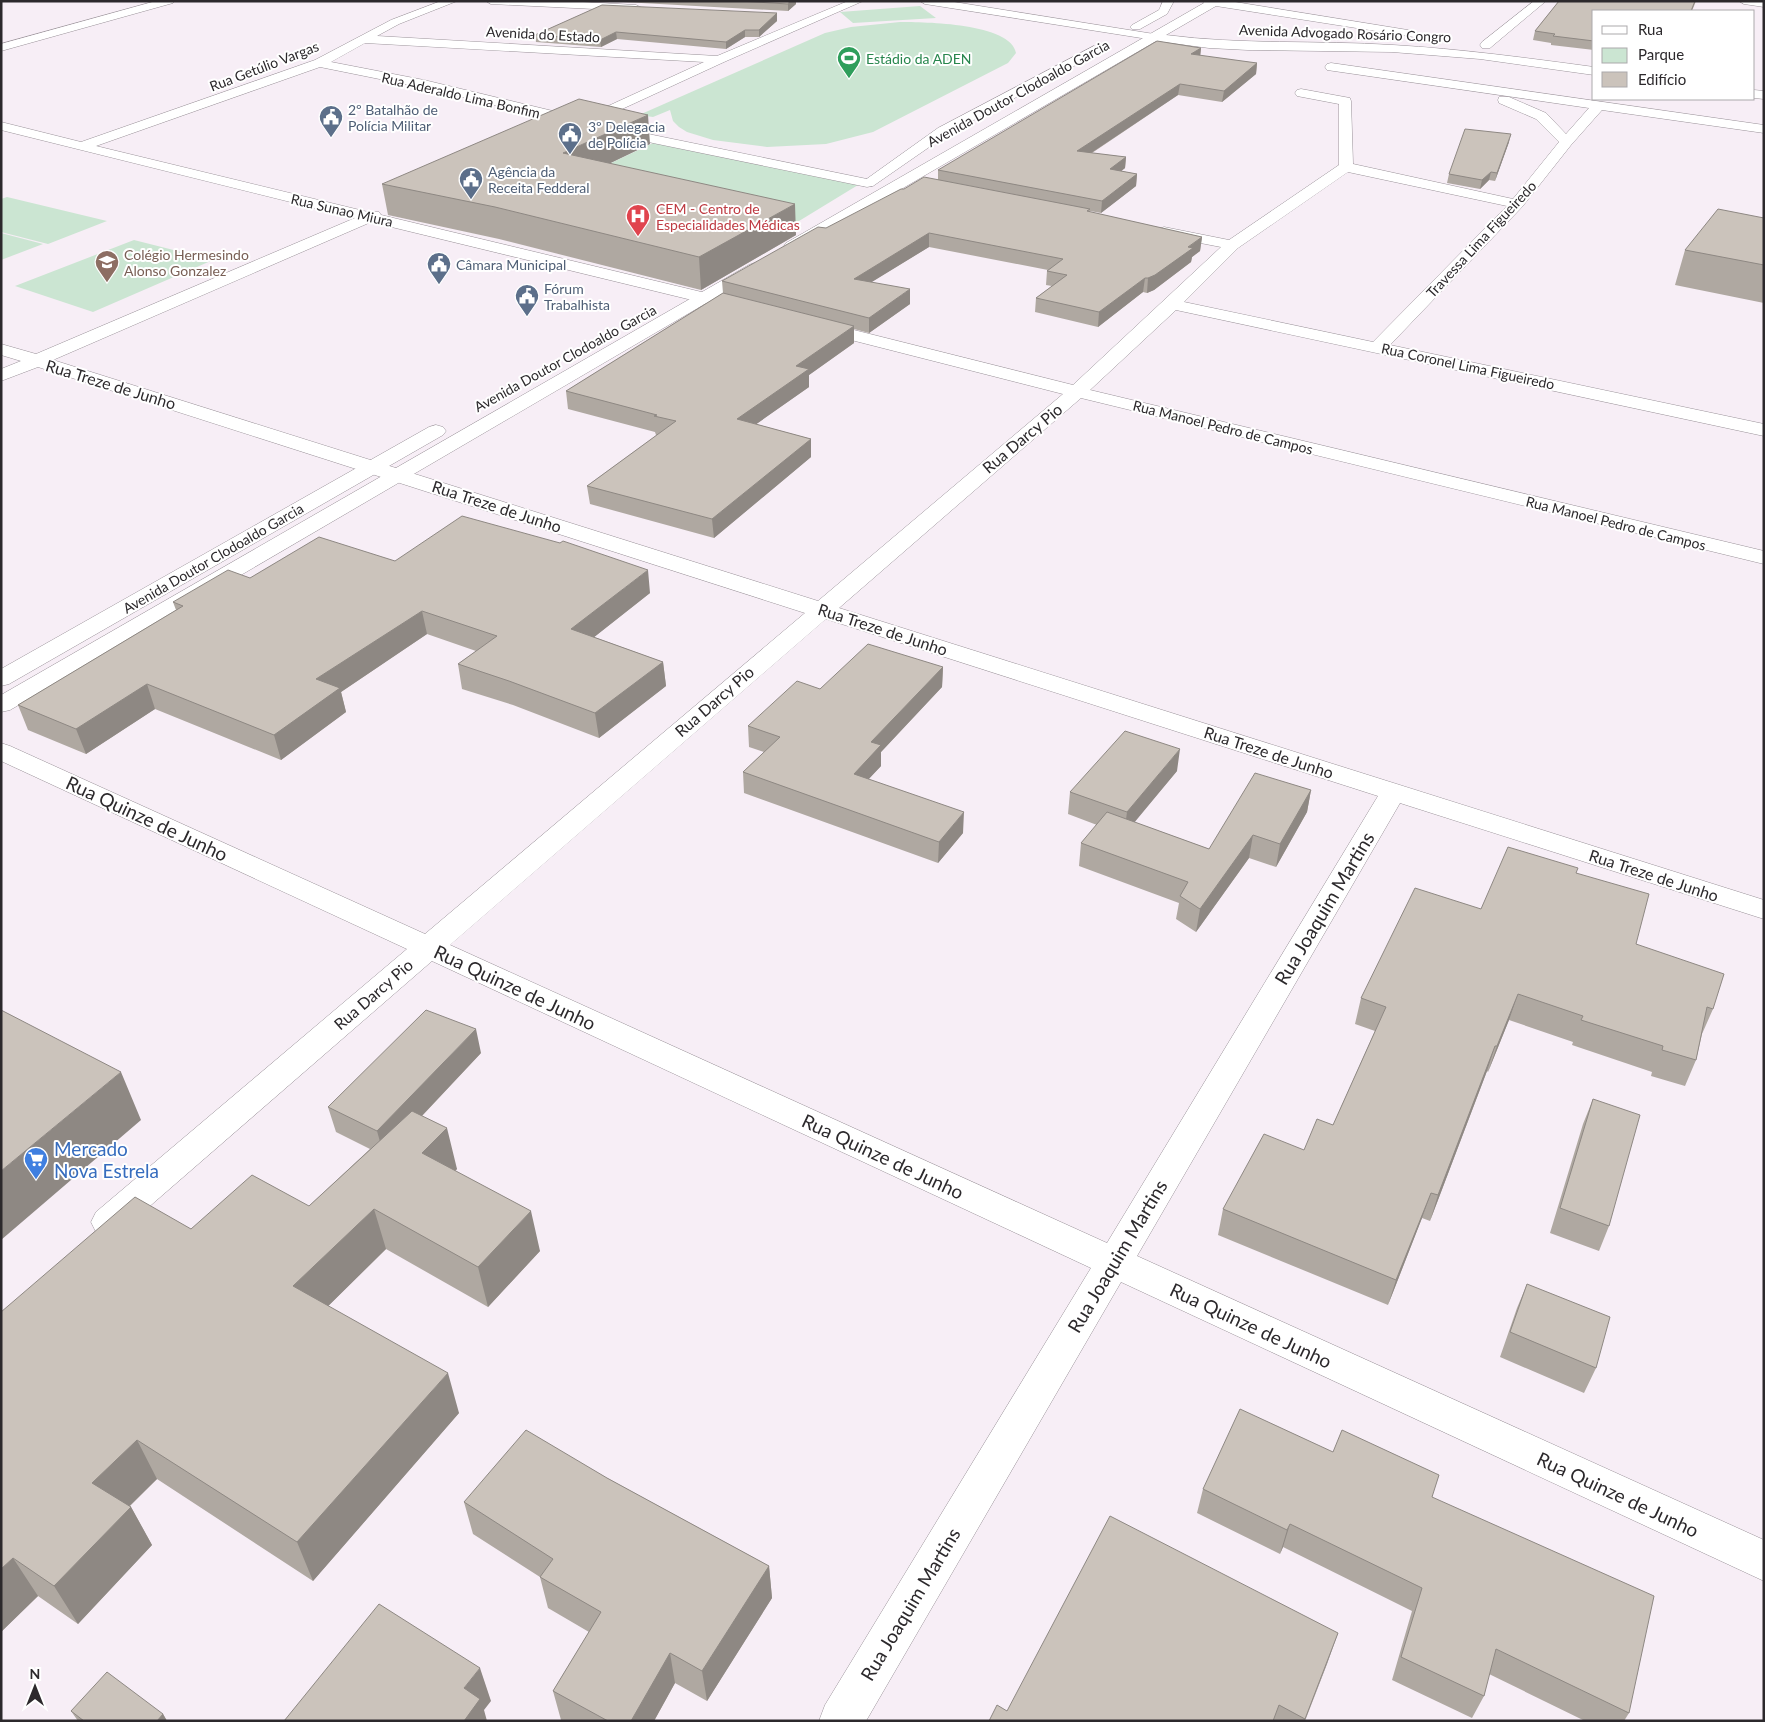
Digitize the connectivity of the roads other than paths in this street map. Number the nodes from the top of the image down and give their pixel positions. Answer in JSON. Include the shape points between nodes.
{"nodes":[{"id":1,"x":168,"y":1,"type":"edge"},
{"id":2,"x":452,"y":1,"type":"edge"},
{"id":3,"x":491,"y":1,"type":"edge"},
{"id":4,"x":858,"y":1,"type":"edge"},
{"id":5,"x":925,"y":1,"type":"edge"},
{"id":6,"x":972,"y":1,"type":"edge"},
{"id":7,"x":1169,"y":1,"type":"edge"},
{"id":8,"x":1542,"y":1,"type":"edge"},
{"id":9,"x":1744,"y":1,"type":"edge"},
{"id":10,"x":1213,"y":2,"type":"edge"},
{"id":11,"x":1764,"y":4,"type":"edge"},
{"id":12,"x":651,"y":9,"type":"edge"},
{"id":13,"x":790,"y":16,"type":"dead end"},
{"id":14,"x":820,"y":17,"type":"junction"},
{"id":15,"x":1131,"y":30,"type":"junction"},
{"id":16,"x":1159,"y":34,"type":"junction"},
{"id":17,"x":1428,"y":37,"type":"dead end"},
{"id":18,"x":363,"y":39,"type":"junction"},
{"id":19,"x":1,"y":48,"type":"edge"},
{"id":20,"x":1483,"y":50,"type":"junction"},
{"id":21,"x":720,"y":59,"type":"junction"},
{"id":22,"x":1592,"y":60,"type":"edge"},
{"id":23,"x":319,"y":63,"type":"junction"},
{"id":24,"x":1331,"y":67,"type":"dead end"},
{"id":25,"x":1592,"y":71,"type":"edge"},
{"id":26,"x":1466,"y":77,"type":"junction"},
{"id":27,"x":1030,"y":85,"type":"junction"},
{"id":28,"x":1061,"y":90,"type":"junction"},
{"id":29,"x":1301,"y":93,"type":"dead end"},
{"id":30,"x":1008,"y":96,"type":"junction"},
{"id":31,"x":1550,"y":97,"type":"junction"},
{"id":32,"x":1041,"y":102,"type":"junction"},
{"id":33,"x":1517,"y":104,"type":"junction"},
{"id":34,"x":1600,"y":104,"type":"junction"},
{"id":35,"x":581,"y":123,"type":"junction"},
{"id":36,"x":1,"y":126,"type":"edge"},
{"id":37,"x":1764,"y":129,"type":"edge"},
{"id":38,"x":563,"y":131,"type":"edge"},
{"id":39,"x":1566,"y":142,"type":"junction"},
{"id":40,"x":81,"y":147,"type":"junction"},
{"id":41,"x":1346,"y":167,"type":"junction"},
{"id":42,"x":905,"y":180,"type":"junction"},
{"id":43,"x":868,"y":183,"type":"junction"},
{"id":44,"x":924,"y":184,"type":"edge"},
{"id":45,"x":1517,"y":204,"type":"junction"},
{"id":46,"x":386,"y":209,"type":"dead end"},
{"id":47,"x":368,"y":217,"type":"junction"},
{"id":48,"x":1146,"y":228,"type":"edge"},
{"id":49,"x":1232,"y":245,"type":"junction"},
{"id":50,"x":775,"y":250,"type":"junction"},
{"id":51,"x":751,"y":253,"type":"edge"},
{"id":52,"x":683,"y":292,"type":"junction"},
{"id":53,"x":703,"y":297,"type":"junction"},
{"id":54,"x":1172,"y":304,"type":"junction"},
{"id":55,"x":751,"y":310,"type":"edge"},
{"id":56,"x":799,"y":322,"type":"edge"},
{"id":57,"x":588,"y":345,"type":"dead end"},
{"id":58,"x":1378,"y":347,"type":"junction"},
{"id":59,"x":1,"y":349,"type":"edge"},
{"id":60,"x":38,"y":361,"type":"junction"},
{"id":61,"x":1,"y":376,"type":"edge"},
{"id":62,"x":1077,"y":392,"type":"junction"},
{"id":63,"x":451,"y":422,"type":"dead end"},
{"id":64,"x":1764,"y":430,"type":"edge"},
{"id":65,"x":373,"y":466,"type":"junction"},
{"id":66,"x":398,"y":474,"type":"junction"},
{"id":67,"x":1764,"y":558,"type":"edge"},
{"id":68,"x":821,"y":609,"type":"junction"},
{"id":69,"x":1,"y":680,"type":"edge"},
{"id":70,"x":1,"y":705,"type":"edge"},
{"id":71,"x":1,"y":751,"type":"edge"},
{"id":72,"x":1394,"y":792,"type":"junction"},
{"id":73,"x":1764,"y":910,"type":"edge"},
{"id":74,"x":428,"y":947,"type":"junction"},
{"id":75,"x":91,"y":1236,"type":"edge"},
{"id":76,"x":1114,"y":1262,"type":"junction"},
{"id":77,"x":1764,"y":1561,"type":"edge"},
{"id":78,"x":840,"y":1721,"type":"edge"}],
"edges":[{"from":1,"to":19,"type":"street"},
{"from":2,"to":18,"type":"street","name":"Rua Getúlio Vargas","via":[[395,22]]},
{"from":3,"to":12,"type":"street"},
{"from":4,"to":14,"type":"street"},
{"from":5,"to":15,"type":"street"},
{"from":6,"to":15,"type":"street"},
{"from":7,"to":15,"type":"street","name":"Avenida Doutor Clodoaldo Garcia","via":[[1163,12]]},
{"from":8,"to":20,"type":"street"},
{"from":9,"to":11,"type":"street"},
{"from":10,"to":16,"type":"street","name":"Avenida Doutor Clodoaldo Garcia"},
{"from":10,"to":17,"type":"street"},
{"from":13,"to":14,"type":"street"},
{"from":14,"to":21,"type":"street"},
{"from":15,"to":16,"type":"street"},
{"from":15,"to":27,"type":"street","name":"Avenida Doutor Clodoaldo Garcia"},
{"from":16,"to":20,"type":"street","name":"Avenida Advogado Rosário Congro","via":[[1238,46]]},
{"from":16,"to":20,"type":"street","name":"Avenida Advogado Rosário Congro","via":[[1462,42]]},
{"from":16,"to":28,"type":"street","name":"Avenida Doutor Clodoaldo Garcia"},
{"from":18,"to":21,"type":"street","name":"Avenida do Estado"},
{"from":18,"to":23,"type":"street","name":"Rua Getúlio Vargas"},
{"from":20,"to":22,"type":"street","name":"Avenida Advogado Rosário Congro"},
{"from":20,"to":25,"type":"street","name":"Avenida Advogado Rosário Congro"},
{"from":20,"to":26,"type":"street"},
{"from":21,"to":35,"type":"street"},
{"from":23,"to":35,"type":"street","name":"Rua Aderaldo Lima Bonfim","via":[[424,84]]},
{"from":23,"to":40,"type":"street","name":"Rua Getúlio Vargas"},
{"from":24,"to":26,"type":"street"},
{"from":26,"to":31,"type":"street"},
{"from":26,"to":33,"type":"street"},
{"from":27,"to":28,"type":"street"},
{"from":27,"to":30,"type":"street","name":"Avenida Doutor Clodoaldo Garcia"},
{"from":28,"to":32,"type":"street","name":"Avenida Doutor Clodoaldo Garcia"},
{"from":29,"to":41,"type":"street","via":[[1346,101]]},
{"from":30,"to":32,"type":"street"},
{"from":30,"to":43,"type":"street","name":"Avenida Doutor Clodoaldo Garcia","via":[[944,131]]},
{"from":31,"to":33,"type":"street"},
{"from":31,"to":34,"type":"street"},
{"from":32,"to":42,"type":"street","name":"Avenida Doutor Clodoaldo Garcia"},
{"from":33,"to":39,"type":"street","via":[[1540,116]]},
{"from":34,"to":37,"type":"street"},
{"from":34,"to":39,"type":"street","name":"Travessa Lima Figueiredo"},
{"from":35,"to":38,"type":"street"},
{"from":35,"to":43,"type":"street","name":"Rua Aderaldo Lima Bonfim"},
{"from":36,"to":40,"type":"street","name":"Rua Sunao Miura"},
{"from":39,"to":45,"type":"street","name":"Travessa Lima Figueiredo"},
{"from":40,"to":47,"type":"street","name":"Rua Sunao Miura"},
{"from":41,"to":45,"type":"street"},
{"from":41,"to":49,"type":"street","name":"Rua Darcy Pio"},
{"from":42,"to":44,"type":"street"},
{"from":42,"to":50,"type":"street","name":"Avenida Doutor Clodoaldo Garcia"},
{"from":43,"to":50,"type":"street","name":"Avenida Doutor Clodoaldo Garcia"},
{"from":45,"to":58,"type":"street","name":"Travessa Lima Figueiredo"},
{"from":46,"to":47,"type":"street"},
{"from":47,"to":52,"type":"street","name":"Rua Sunao Miura"},
{"from":47,"to":60,"type":"street"},
{"from":48,"to":49,"type":"street"},
{"from":49,"to":54,"type":"street","name":"Rua Darcy Pio"},
{"from":50,"to":53,"type":"street","name":"Avenida Doutor Clodoaldo Garcia"},
{"from":51,"to":52,"type":"street","name":"Avenida Doutor Clodoaldo Garcia"},
{"from":52,"to":53,"type":"street"},
{"from":52,"to":57,"type":"street","name":"Avenida Doutor Clodoaldo Garcia"},
{"from":53,"to":55,"type":"street"},
{"from":53,"to":66,"type":"street","name":"Avenida Doutor Clodoaldo Garcia"},
{"from":54,"to":58,"type":"street","name":"Rua Coronel Lima Figueiredo"},
{"from":54,"to":62,"type":"street","name":"Rua Darcy Pio"},
{"from":56,"to":62,"type":"street","name":"Rua Manoel Pedro de Campos"},
{"from":58,"to":64,"type":"street","name":"Rua Coronel Lima Figueiredo"},
{"from":59,"to":60,"type":"street","name":"Rua Treze de Junho"},
{"from":60,"to":61,"type":"street"},
{"from":60,"to":65,"type":"street","name":"Rua Treze de Junho"},
{"from":62,"to":67,"type":"street","name":"Rua Manoel Pedro de Campos"},
{"from":62,"to":68,"type":"street","name":"Rua Darcy Pio"},
{"from":63,"to":65,"type":"street","name":"Avenida Doutor Clodoaldo Garcia"},
{"from":65,"to":66,"type":"street","name":"Rua Treze de Junho"},
{"from":65,"to":69,"type":"street","name":"Avenida Doutor Clodoaldo Garcia"},
{"from":66,"to":68,"type":"street","name":"Rua Treze de Junho"},
{"from":66,"to":70,"type":"street","name":"Avenida Doutor Clodoaldo Garcia"},
{"from":68,"to":72,"type":"street","name":"Rua Treze de Junho"},
{"from":68,"to":74,"type":"street","name":"Rua Darcy Pio"},
{"from":71,"to":74,"type":"street","name":"Rua Quinze de Junho"},
{"from":72,"to":73,"type":"street","name":"Rua Treze de Junho"},
{"from":72,"to":76,"type":"street","name":"Rua Joaquim Martins"},
{"from":74,"to":75,"type":"street","name":"Rua Darcy Pio"},
{"from":74,"to":76,"type":"street","name":"Rua Quinze de Junho"},
{"from":76,"to":77,"type":"street","name":"Rua Quinze de Junho"},
{"from":76,"to":78,"type":"street","name":"Rua Joaquim Martins"}]}
